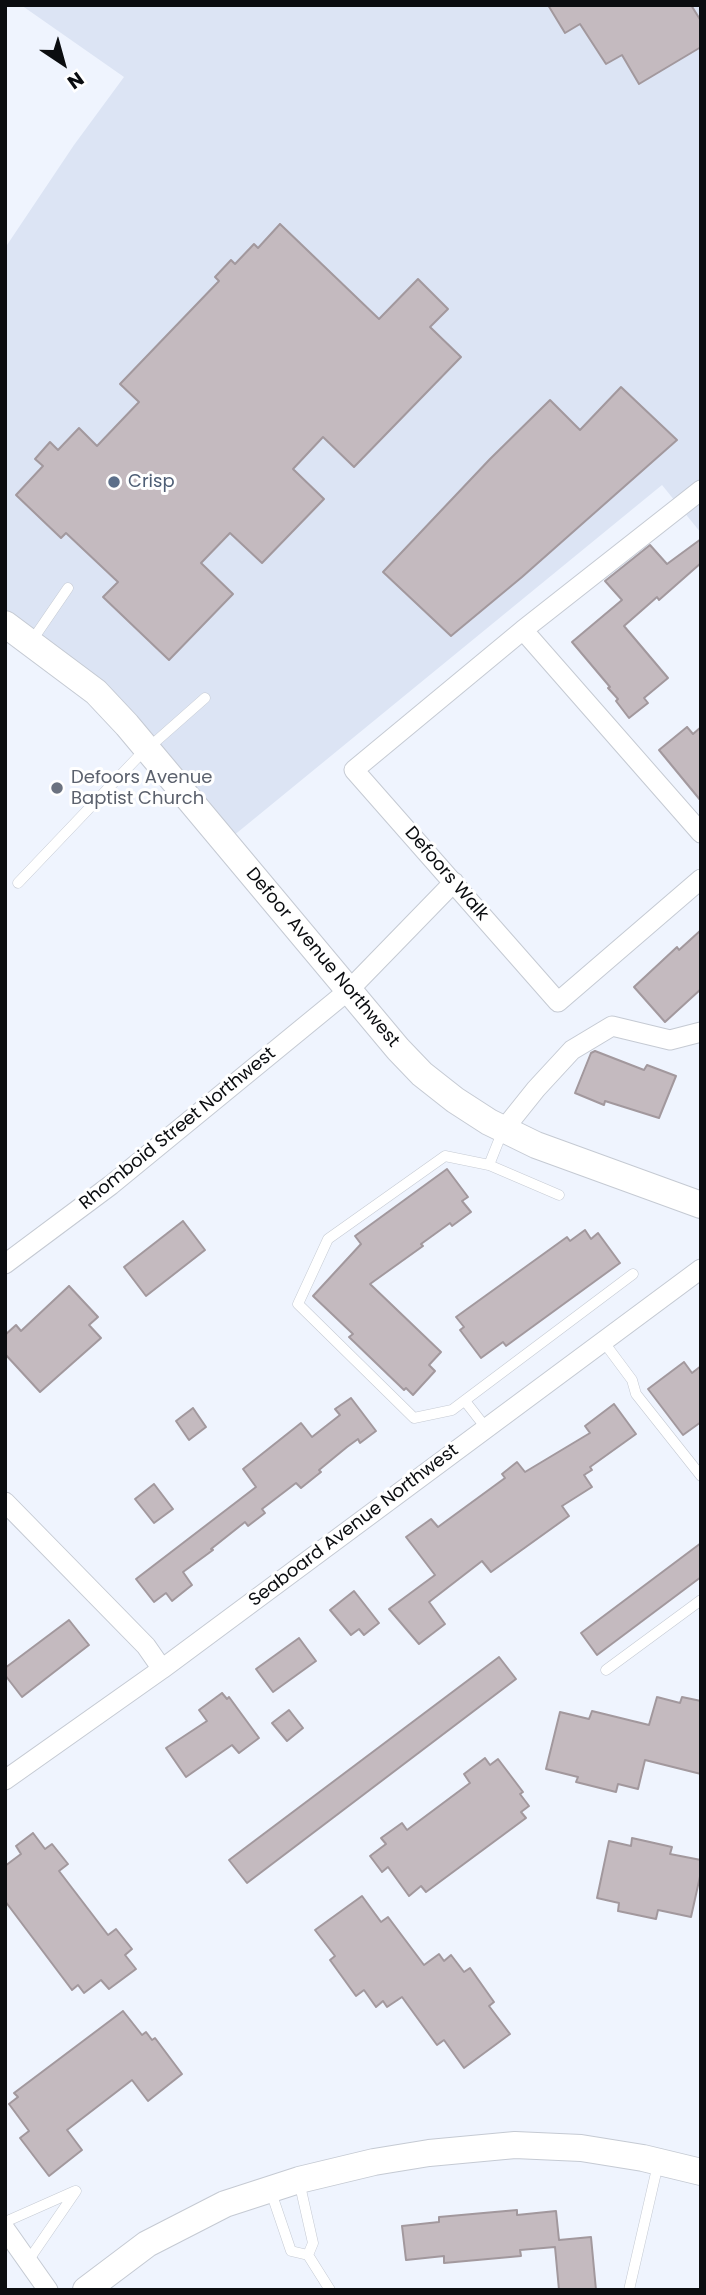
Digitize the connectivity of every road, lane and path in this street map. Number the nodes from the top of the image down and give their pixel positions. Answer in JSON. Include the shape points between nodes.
{"nodes":[{"id":1,"x":701,"y":490,"type":"edge"},
{"id":2,"x":68,"y":588,"type":"dead end"},
{"id":3,"x":5,"y":624,"type":"edge"},
{"id":4,"x":523,"y":630,"type":"junction"},
{"id":5,"x":31,"y":643,"type":"junction"},
{"id":6,"x":205,"y":698,"type":"dead end"},
{"id":7,"x":147,"y":748,"type":"junction"},
{"id":8,"x":701,"y":833,"type":"edge"},
{"id":9,"x":701,"y":879,"type":"edge"},
{"id":10,"x":453,"y":882,"type":"junction"},
{"id":11,"x":18,"y":883,"type":"dead end"},
{"id":12,"x":349,"y":990,"type":"junction"},
{"id":13,"x":701,"y":1032,"type":"edge"},
{"id":14,"x":504,"y":1129,"type":"junction"},
{"id":15,"x":489,"y":1165,"type":"junction"},
{"id":16,"x":559,"y":1195,"type":"dead end"},
{"id":17,"x":701,"y":1205,"type":"edge"},
{"id":18,"x":5,"y":1264,"type":"edge"},
{"id":19,"x":701,"y":1269,"type":"edge"},
{"id":20,"x":633,"y":1274,"type":"dead end"},
{"id":21,"x":603,"y":1341,"type":"junction"},
{"id":22,"x":465,"y":1401,"type":"junction"},
{"id":23,"x":486,"y":1428,"type":"junction"},
{"id":24,"x":701,"y":1476,"type":"edge"},
{"id":25,"x":5,"y":1502,"type":"edge"},
{"id":26,"x":701,"y":1600,"type":"edge"},
{"id":27,"x":162,"y":1669,"type":"junction"},
{"id":28,"x":606,"y":1670,"type":"dead end"},
{"id":29,"x":5,"y":1780,"type":"edge"},
{"id":30,"x":659,"y":2162,"type":"junction"},
{"id":31,"x":701,"y":2172,"type":"edge"},
{"id":32,"x":299,"y":2180,"type":"junction"},
{"id":33,"x":271,"y":2189,"type":"junction"},
{"id":34,"x":5,"y":2222,"type":"edge"},
{"id":35,"x":5,"y":2229,"type":"edge"},
{"id":36,"x":308,"y":2255,"type":"junction"},
{"id":37,"x":28,"y":2261,"type":"junction"},
{"id":38,"x":48,"y":2290,"type":"edge"},
{"id":39,"x":86,"y":2290,"type":"edge"},
{"id":40,"x":330,"y":2290,"type":"edge"},
{"id":41,"x":629,"y":2290,"type":"edge"}],
"edges":[{"from":1,"to":4,"type":"street","name":"Defoors Walk"},
{"from":2,"to":5,"type":"lane"},
{"from":3,"to":5,"type":"street","name":"Defoor Avenue Northwest"},
{"from":4,"to":8,"type":"street"},
{"from":4,"to":10,"type":"street","name":"Defoors Walk","via":[[354,769]]},
{"from":5,"to":7,"type":"street","name":"Defoor Avenue Northwest","via":[[96,692]]},
{"from":6,"to":7,"type":"lane"},
{"from":7,"to":11,"type":"lane"},
{"from":7,"to":12,"type":"street","name":"Defoor Avenue Northwest"},
{"from":9,"to":10,"type":"street","name":"Defoors Walk","via":[[558,1002]]},
{"from":10,"to":12,"type":"street","name":"Rhomboid Street Northwest"},
{"from":12,"to":14,"type":"street","name":"Defoor Avenue Northwest","via":[[422,1074],[454,1100]]},
{"from":12,"to":18,"type":"street","name":"Rhomboid Street Northwest","via":[[111,1185]]},
{"from":13,"to":14,"type":"street","via":[[670,1040],[612,1026],[572,1050]]},
{"from":14,"to":15,"type":"lane"},
{"from":14,"to":17,"type":"street","name":"Defoor Avenue Northwest"},
{"from":15,"to":16,"type":"lane"},
{"from":15,"to":22,"type":"lane","via":[[445,1156],[328,1239],[298,1304],[414,1418],[452,1410]]},
{"from":19,"to":21,"type":"street","name":"Seaboard Avenue Northwest"},
{"from":20,"to":22,"type":"lane"},
{"from":21,"to":23,"type":"street","name":"Seaboard Avenue Northwest"},
{"from":21,"to":24,"type":"lane","via":[[632,1380],[636,1394]]},
{"from":22,"to":23,"type":"lane"},
{"from":23,"to":27,"type":"street","name":"Seaboard Avenue Northwest"},
{"from":25,"to":27,"type":"street","via":[[146,1646]]},
{"from":26,"to":28,"type":"lane"},
{"from":27,"to":29,"type":"street","name":"Seaboard Avenue Northwest"},
{"from":30,"to":31,"type":"street"},
{"from":30,"to":32,"type":"street","via":[[581,2148],[515,2145],[429,2153]]},
{"from":30,"to":41,"type":"lane"},
{"from":32,"to":33,"type":"street"},
{"from":32,"to":36,"type":"lane","via":[[313,2243]]},
{"from":33,"to":36,"type":"lane","via":[[291,2251]]},
{"from":33,"to":39,"type":"street","via":[[185,2223]]},
{"from":34,"to":37,"type":"lane","via":[[76,2191]]},
{"from":35,"to":37,"type":"street"},
{"from":36,"to":40,"type":"lane"},
{"from":37,"to":38,"type":"street"}]}
